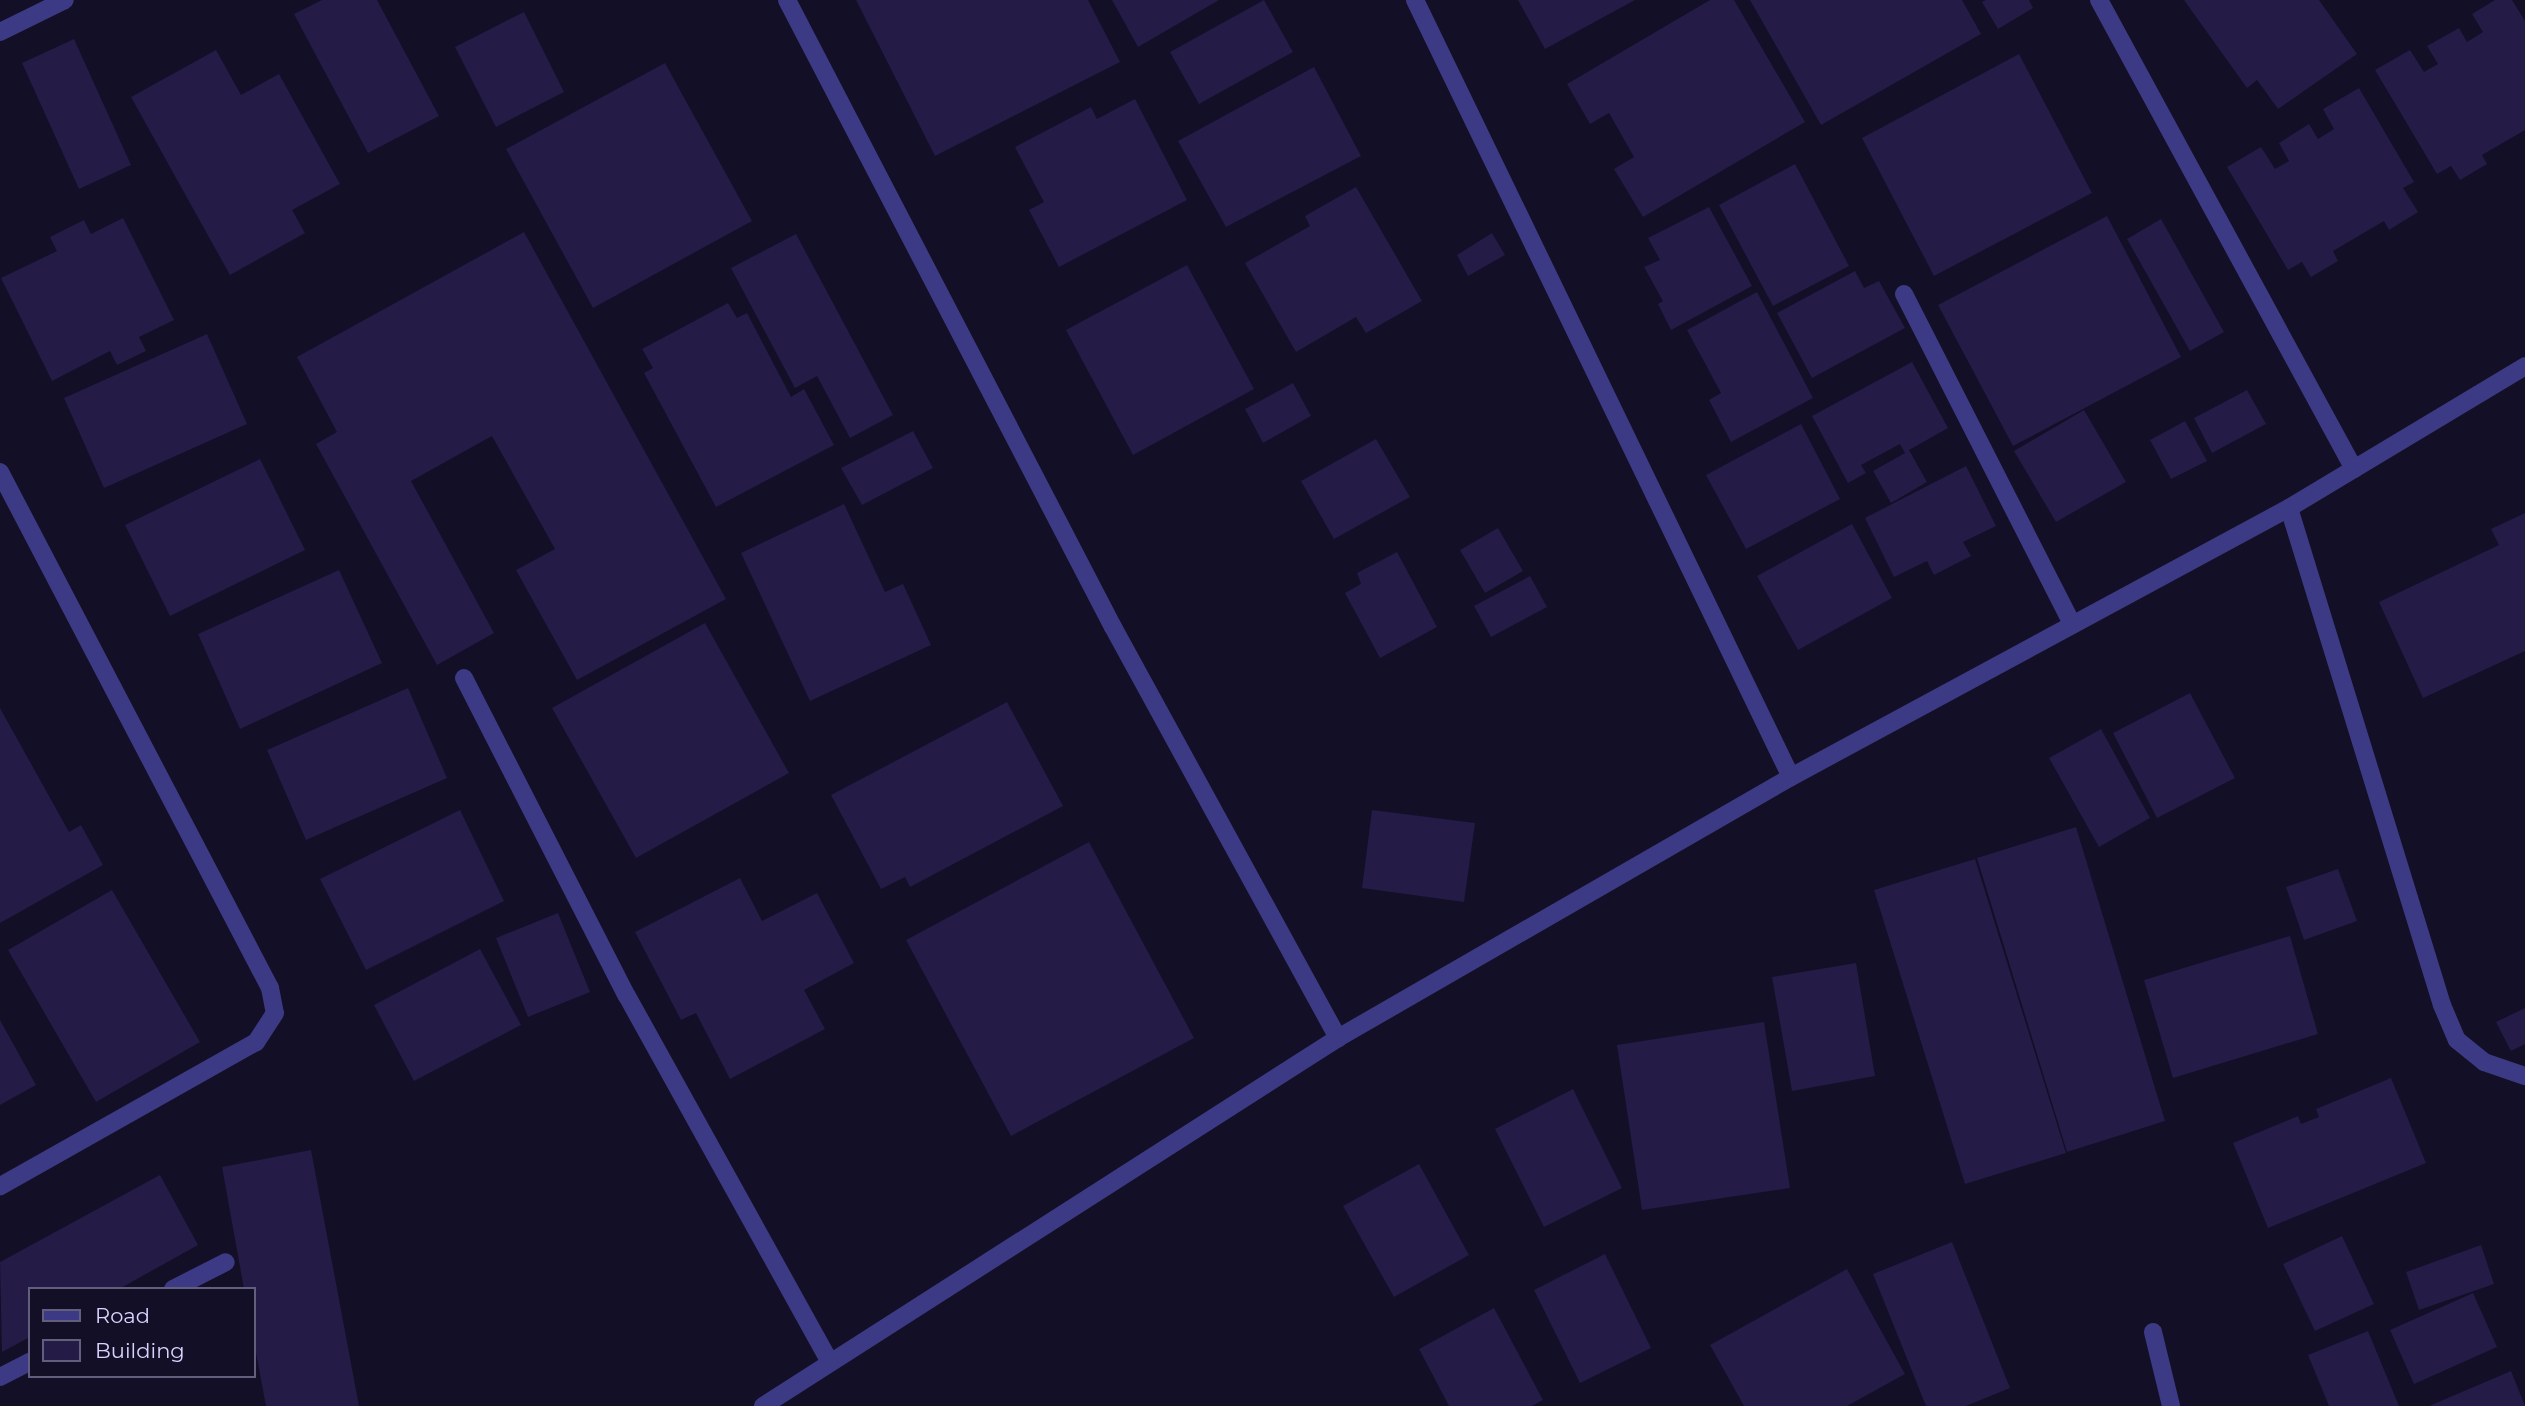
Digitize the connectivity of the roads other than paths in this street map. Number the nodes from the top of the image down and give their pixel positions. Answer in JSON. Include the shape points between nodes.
{"nodes":[{"id":1,"x":65,"y":0,"type":"edge"},
{"id":2,"x":787,"y":0,"type":"edge"},
{"id":3,"x":1415,"y":0,"type":"edge"},
{"id":4,"x":2099,"y":0,"type":"edge"},
{"id":5,"x":0,"y":32,"type":"edge"},
{"id":6,"x":1904,"y":294,"type":"dead end"},
{"id":7,"x":2525,"y":366,"type":"edge"},
{"id":8,"x":2354,"y":469,"type":"junction"},
{"id":9,"x":0,"y":472,"type":"edge"},
{"id":10,"x":2290,"y":508,"type":"junction"},
{"id":11,"x":2071,"y":622,"type":"junction"},
{"id":12,"x":464,"y":678,"type":"dead end"},
{"id":13,"x":1791,"y":777,"type":"junction"},
{"id":14,"x":1338,"y":1038,"type":"junction"},
{"id":15,"x":2525,"y":1076,"type":"edge"},
{"id":16,"x":0,"y":1186,"type":"edge"},
{"id":17,"x":226,"y":1262,"type":"dead end"},
{"id":18,"x":177,"y":1287,"type":"edge"},
{"id":19,"x":2153,"y":1332,"type":"dead end"},
{"id":20,"x":829,"y":1360,"type":"junction"},
{"id":21,"x":28,"y":1363,"type":"edge"},
{"id":22,"x":0,"y":1377,"type":"edge"},
{"id":23,"x":763,"y":1406,"type":"edge"},
{"id":24,"x":2171,"y":1406,"type":"edge"}],
"edges":[{"from":1,"to":5,"type":"street"},
{"from":2,"to":14,"type":"street","via":[[1113,627]]},
{"from":3,"to":13,"type":"street"},
{"from":4,"to":8,"type":"street"},
{"from":6,"to":11,"type":"street"},
{"from":7,"to":8,"type":"street"},
{"from":8,"to":10,"type":"street"},
{"from":9,"to":16,"type":"street","via":[[270,988],[275,1013],[256,1042]]},
{"from":10,"to":11,"type":"street"},
{"from":10,"to":15,"type":"street","via":[[2442,1005],[2457,1040],[2484,1062]]},
{"from":11,"to":13,"type":"street"},
{"from":12,"to":20,"type":"street","via":[[628,996]]},
{"from":13,"to":14,"type":"street"},
{"from":14,"to":20,"type":"street"},
{"from":17,"to":18,"type":"street"},
{"from":19,"to":24,"type":"street"},
{"from":20,"to":23,"type":"street"},
{"from":21,"to":22,"type":"street"}]}
